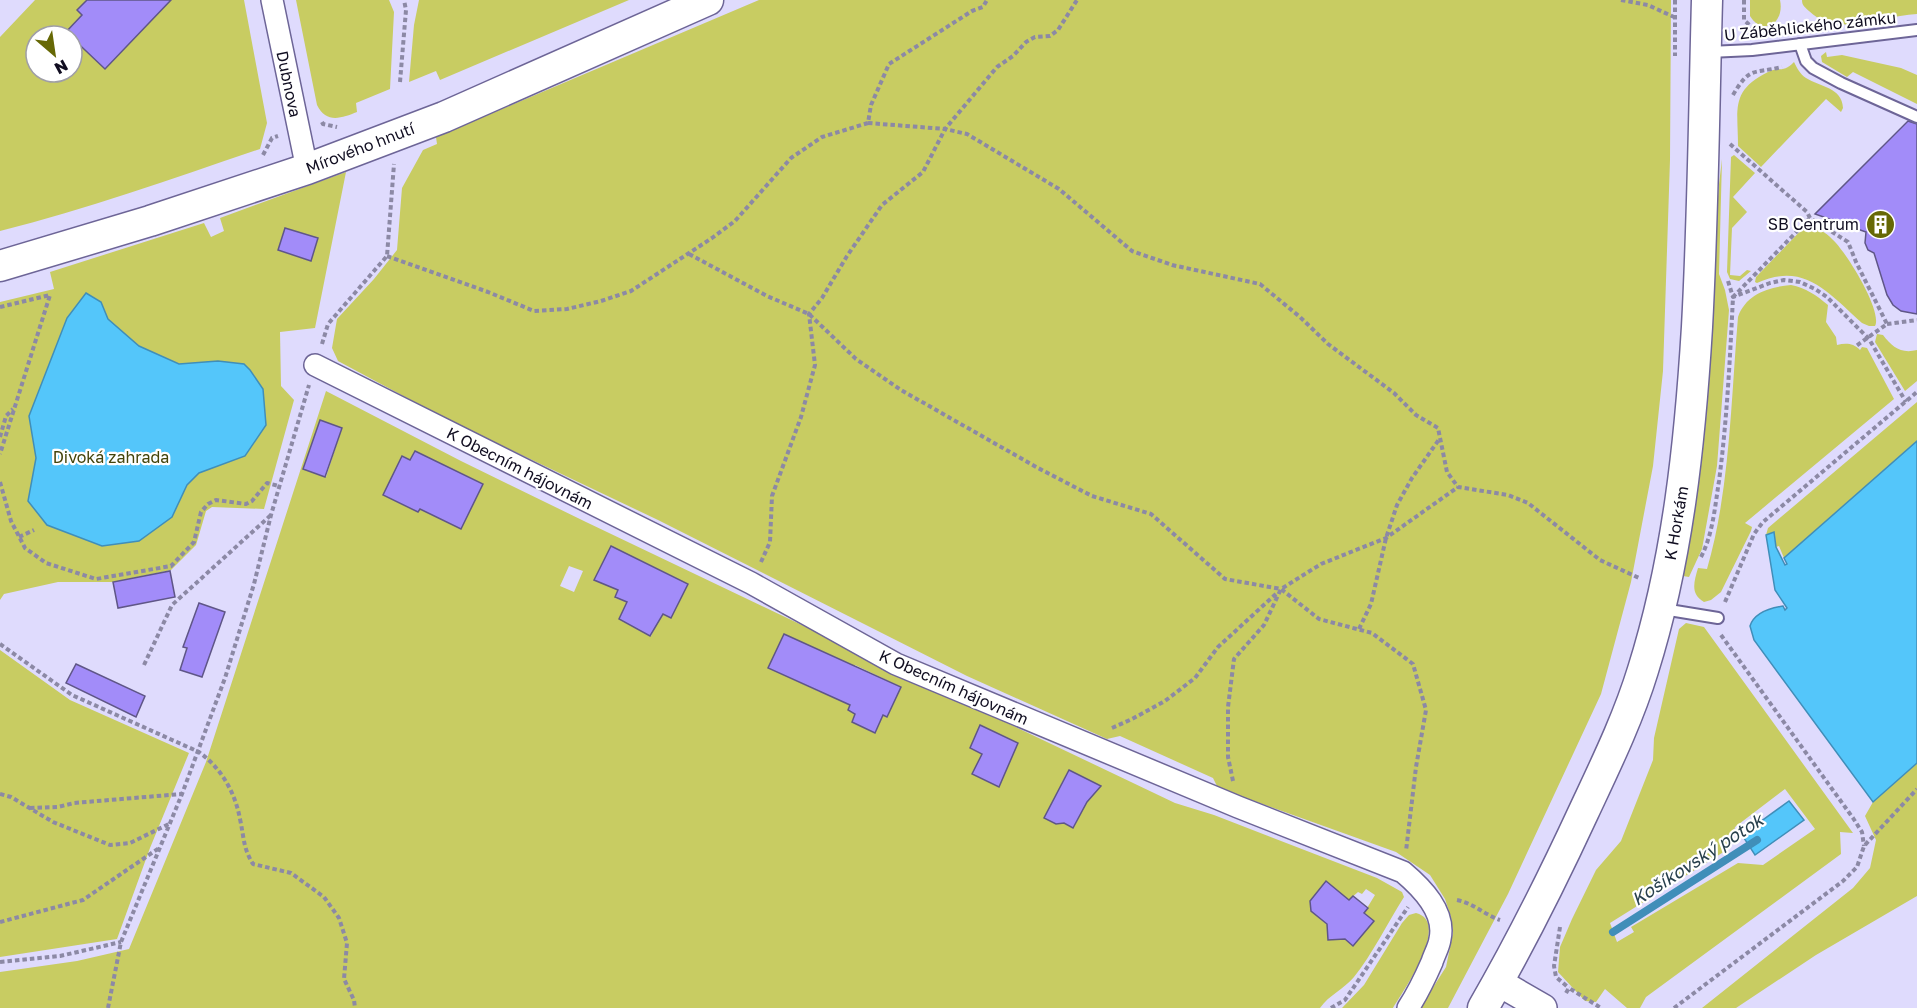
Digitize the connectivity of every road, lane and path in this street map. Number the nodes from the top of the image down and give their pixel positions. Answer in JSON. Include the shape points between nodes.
{"nodes":[{"id":1,"x":272,"y":0,"type":"edge"},
{"id":2,"x":404,"y":0,"type":"edge"},
{"id":3,"x":708,"y":0,"type":"edge"},
{"id":4,"x":987,"y":0,"type":"edge"},
{"id":5,"x":1083,"y":0,"type":"edge"},
{"id":6,"x":1621,"y":0,"type":"edge"},
{"id":7,"x":1675,"y":0,"type":"edge"},
{"id":8,"x":1707,"y":0,"type":"edge"},
{"id":9,"x":1744,"y":0,"type":"edge"},
{"id":10,"x":1077,"y":2,"type":"edge"},
{"id":11,"x":1674,"y":16,"type":"junction"},
{"id":12,"x":1917,"y":30,"type":"edge"},
{"id":13,"x":1752,"y":35,"type":"dead end"},
{"id":14,"x":1800,"y":44,"type":"junction"},
{"id":15,"x":1706,"y":52,"type":"junction"},
{"id":16,"x":1676,"y":59,"type":"dead end"},
{"id":17,"x":1751,"y":73,"type":"dead end"},
{"id":18,"x":400,"y":82,"type":"dead end"},
{"id":19,"x":1730,"y":99,"type":"dead end"},
{"id":20,"x":1917,"y":117,"type":"edge"},
{"id":21,"x":868,"y":123,"type":"junction"},
{"id":22,"x":945,"y":129,"type":"junction"},
{"id":23,"x":1728,"y":153,"type":"dead end"},
{"id":24,"x":394,"y":161,"type":"dead end"},
{"id":25,"x":308,"y":169,"type":"junction"},
{"id":26,"x":1810,"y":218,"type":"junction"},
{"id":27,"x":689,"y":254,"type":"junction"},
{"id":28,"x":387,"y":256,"type":"junction"},
{"id":29,"x":0,"y":266,"type":"edge"},
{"id":30,"x":1725,"y":274,"type":"dead end"},
{"id":31,"x":1733,"y":297,"type":"junction"},
{"id":32,"x":0,"y":307,"type":"edge"},
{"id":33,"x":809,"y":314,"type":"junction"},
{"id":34,"x":1917,"y":320,"type":"edge"},
{"id":35,"x":1887,"y":324,"type":"junction"},
{"id":36,"x":1869,"y":339,"type":"junction"},
{"id":37,"x":1856,"y":346,"type":"dead end"},
{"id":38,"x":315,"y":364,"type":"junction"},
{"id":39,"x":1917,"y":393,"type":"edge"},
{"id":40,"x":1906,"y":402,"type":"junction"},
{"id":41,"x":15,"y":406,"type":"junction"},
{"id":42,"x":1440,"y":437,"type":"junction"},
{"id":43,"x":0,"y":438,"type":"edge"},
{"id":44,"x":0,"y":454,"type":"edge"},
{"id":45,"x":0,"y":482,"type":"edge"},
{"id":46,"x":279,"y":486,"type":"junction"},
{"id":47,"x":1458,"y":487,"type":"junction"},
{"id":48,"x":271,"y":515,"type":"junction"},
{"id":49,"x":34,"y":530,"type":"dead end"},
{"id":50,"x":19,"y":537,"type":"junction"},
{"id":51,"x":1386,"y":538,"type":"junction"},
{"id":52,"x":1642,"y":567,"type":"dead end"},
{"id":53,"x":1696,"y":567,"type":"dead end"},
{"id":54,"x":1640,"y":578,"type":"junction"},
{"id":55,"x":751,"y":583,"type":"junction"},
{"id":56,"x":1281,"y":589,"type":"junction"},
{"id":57,"x":1648,"y":599,"type":"junction"},
{"id":58,"x":1718,"y":618,"type":"junction"},
{"id":59,"x":1359,"y":629,"type":"junction"},
{"id":60,"x":0,"y":644,"type":"edge"},
{"id":61,"x":144,"y":665,"type":"dead end"},
{"id":62,"x":1107,"y":728,"type":"dead end"},
{"id":63,"x":199,"y":752,"type":"junction"},
{"id":64,"x":1917,"y":789,"type":"edge"},
{"id":65,"x":182,"y":794,"type":"junction"},
{"id":66,"x":0,"y":795,"type":"edge"},
{"id":67,"x":26,"y":807,"type":"junction"},
{"id":68,"x":1238,"y":807,"type":"junction"},
{"id":69,"x":170,"y":824,"type":"junction"},
{"id":70,"x":1864,"y":846,"type":"junction"},
{"id":71,"x":160,"y":848,"type":"junction"},
{"id":72,"x":1403,"y":872,"type":"junction"},
{"id":73,"x":1429,"y":899,"type":"junction"},
{"id":74,"x":1506,"y":910,"type":"dead end"},
{"id":75,"x":1500,"y":920,"type":"junction"},
{"id":76,"x":0,"y":922,"type":"edge"},
{"id":77,"x":1497,"y":928,"type":"dead end"},
{"id":78,"x":121,"y":942,"type":"junction"},
{"id":79,"x":0,"y":962,"type":"edge"},
{"id":80,"x":1498,"y":982,"type":"junction"},
{"id":81,"x":1566,"y":993,"type":"dead end"},
{"id":82,"x":108,"y":1008,"type":"edge"},
{"id":83,"x":355,"y":1008,"type":"edge"},
{"id":84,"x":1331,"y":1008,"type":"edge"},
{"id":85,"x":1408,"y":1008,"type":"edge"},
{"id":86,"x":1484,"y":1008,"type":"edge"},
{"id":87,"x":1543,"y":1008,"type":"edge"},
{"id":88,"x":1601,"y":1008,"type":"edge"},
{"id":89,"x":1674,"y":1008,"type":"edge"}],
"edges":[{"from":1,"to":25,"type":"street","name":"Dubnova"},
{"from":2,"to":18,"type":"path"},
{"from":3,"to":25,"type":"main road","name":"Mírového hnutí","via":[[444,117]]},
{"from":4,"to":21,"type":"path","via":[[983,7],[889,64],[871,105]]},
{"from":5,"to":10,"type":"path"},
{"from":6,"to":11,"type":"path","via":[[1648,5]]},
{"from":7,"to":11,"type":"path"},
{"from":8,"to":15,"type":"main road","name":"K Horkám"},
{"from":9,"to":13,"type":"path","via":[[1744,20],[1753,28]]},
{"from":10,"to":22,"type":"path","via":[[1058,30],[1026,42],[997,67]]},
{"from":11,"to":16,"type":"path"},
{"from":12,"to":14,"type":"lane","name":"U Záběhlického zámku"},
{"from":14,"to":15,"type":"lane","name":"U Záběhlického zámku"},
{"from":14,"to":20,"type":"lane","via":[[1813,68]]},
{"from":15,"to":57,"type":"main road","name":"K Horkám","via":[[1702,239],[1693,391],[1679,507]]},
{"from":17,"to":19,"type":"path","via":[[1743,78]]},
{"from":21,"to":22,"type":"path"},
{"from":21,"to":27,"type":"path","via":[[822,137],[791,158],[735,221]]},
{"from":22,"to":33,"type":"path","via":[[924,172],[882,205]]},
{"from":22,"to":42,"type":"path","via":[[967,134],[1059,189],[1132,251],[1172,266],[1260,284],[1328,344],[1437,428]]},
{"from":23,"to":26,"type":"path","via":[[1729,143]]},
{"from":24,"to":28,"type":"path"},
{"from":25,"to":29,"type":"main road","name":"Mírového hnutí"},
{"from":26,"to":31,"type":"path"},
{"from":26,"to":35,"type":"path","via":[[1848,242]]},
{"from":27,"to":28,"type":"path","via":[[631,291],[567,309],[534,311]]},
{"from":27,"to":33,"type":"path"},
{"from":28,"to":38,"type":"path","via":[[328,324]]},
{"from":30,"to":31,"type":"path"},
{"from":31,"to":36,"type":"path","via":[[1770,283],[1800,282],[1827,297]]},
{"from":31,"to":53,"type":"path","via":[[1723,453],[1706,547]]},
{"from":32,"to":41,"type":"path","via":[[50,295]]},
{"from":33,"to":55,"type":"path","via":[[815,365],[772,496],[770,542]]},
{"from":33,"to":56,"type":"path","via":[[856,359],[901,390],[1092,496],[1151,514],[1225,579]]},
{"from":34,"to":35,"type":"path"},
{"from":35,"to":36,"type":"path"},
{"from":36,"to":37,"type":"path"},
{"from":36,"to":40,"type":"path"},
{"from":38,"to":46,"type":"path"},
{"from":38,"to":55,"type":"street","name":"K Obecním hájovnám"},
{"from":39,"to":40,"type":"path"},
{"from":40,"to":58,"type":"path","via":[[1763,522],[1754,534]]},
{"from":41,"to":43,"type":"path","via":[[6,416]]},
{"from":41,"to":44,"type":"path"},
{"from":42,"to":47,"type":"path","via":[[1447,472]]},
{"from":42,"to":51,"type":"path","via":[[1397,505]]},
{"from":45,"to":50,"type":"path"},
{"from":46,"to":48,"type":"path"},
{"from":46,"to":50,"type":"path","via":[[267,483],[246,504],[216,500],[208,504],[201,512],[194,542],[171,566],[96,579],[46,563],[25,548]]},
{"from":47,"to":51,"type":"path"},
{"from":47,"to":54,"type":"path","via":[[1508,495],[1528,503],[1600,560]]},
{"from":48,"to":61,"type":"path","via":[[172,605]]},
{"from":48,"to":63,"type":"path","via":[[232,657]]},
{"from":49,"to":50,"type":"path"},
{"from":51,"to":56,"type":"path","via":[[1321,564]]},
{"from":51,"to":59,"type":"path","via":[[1371,604]]},
{"from":52,"to":54,"type":"path"},
{"from":54,"to":57,"type":"path"},
{"from":55,"to":68,"type":"street","name":"K Obecním hájovnám","via":[[896,664]]},
{"from":56,"to":59,"type":"path","via":[[1319,619]]},
{"from":56,"to":62,"type":"path","via":[[1218,647],[1195,678],[1157,705],[1115,728]]},
{"from":56,"to":68,"type":"path","via":[[1264,625],[1234,659],[1228,707],[1228,757]]},
{"from":57,"to":58,"type":"lane"},
{"from":57,"to":80,"type":"main road","name":"K Horkám","via":[[1644,667],[1615,744]]},
{"from":58,"to":70,"type":"path","via":[[1726,644],[1853,818],[1862,832]]},
{"from":59,"to":72,"type":"path","via":[[1372,633],[1413,664],[1426,710]]},
{"from":60,"to":63,"type":"path","via":[[72,695]]},
{"from":63,"to":65,"type":"path"},
{"from":63,"to":83,"type":"path","via":[[212,761],[235,796],[245,850],[253,864],[291,873],[324,897],[339,918],[347,943],[344,979]]},
{"from":64,"to":70,"type":"path"},
{"from":65,"to":67,"type":"path"},
{"from":65,"to":69,"type":"path"},
{"from":66,"to":67,"type":"path"},
{"from":67,"to":69,"type":"path","via":[[110,845],[130,843]]},
{"from":68,"to":72,"type":"street","name":"K Obecním hájovnám"},
{"from":69,"to":71,"type":"path"},
{"from":70,"to":89,"type":"path","via":[[1857,867],[1843,881]]},
{"from":71,"to":76,"type":"path","via":[[83,900]]},
{"from":71,"to":78,"type":"path"},
{"from":72,"to":73,"type":"street","name":"K Obecním hájovnám"},
{"from":73,"to":75,"type":"path","via":[[1461,900]]},
{"from":73,"to":84,"type":"path","via":[[1407,908],[1345,1000]]},
{"from":73,"to":85,"type":"street","via":[[1440,920],[1441,939],[1422,987]]},
{"from":74,"to":75,"type":"path"},
{"from":75,"to":77,"type":"path"},
{"from":78,"to":79,"type":"path","via":[[60,956]]},
{"from":78,"to":82,"type":"path"},
{"from":80,"to":86,"type":"main road","name":"K Horkám"},
{"from":80,"to":87,"type":"street"},
{"from":81,"to":88,"type":"path","via":[[1569,988]]}]}
